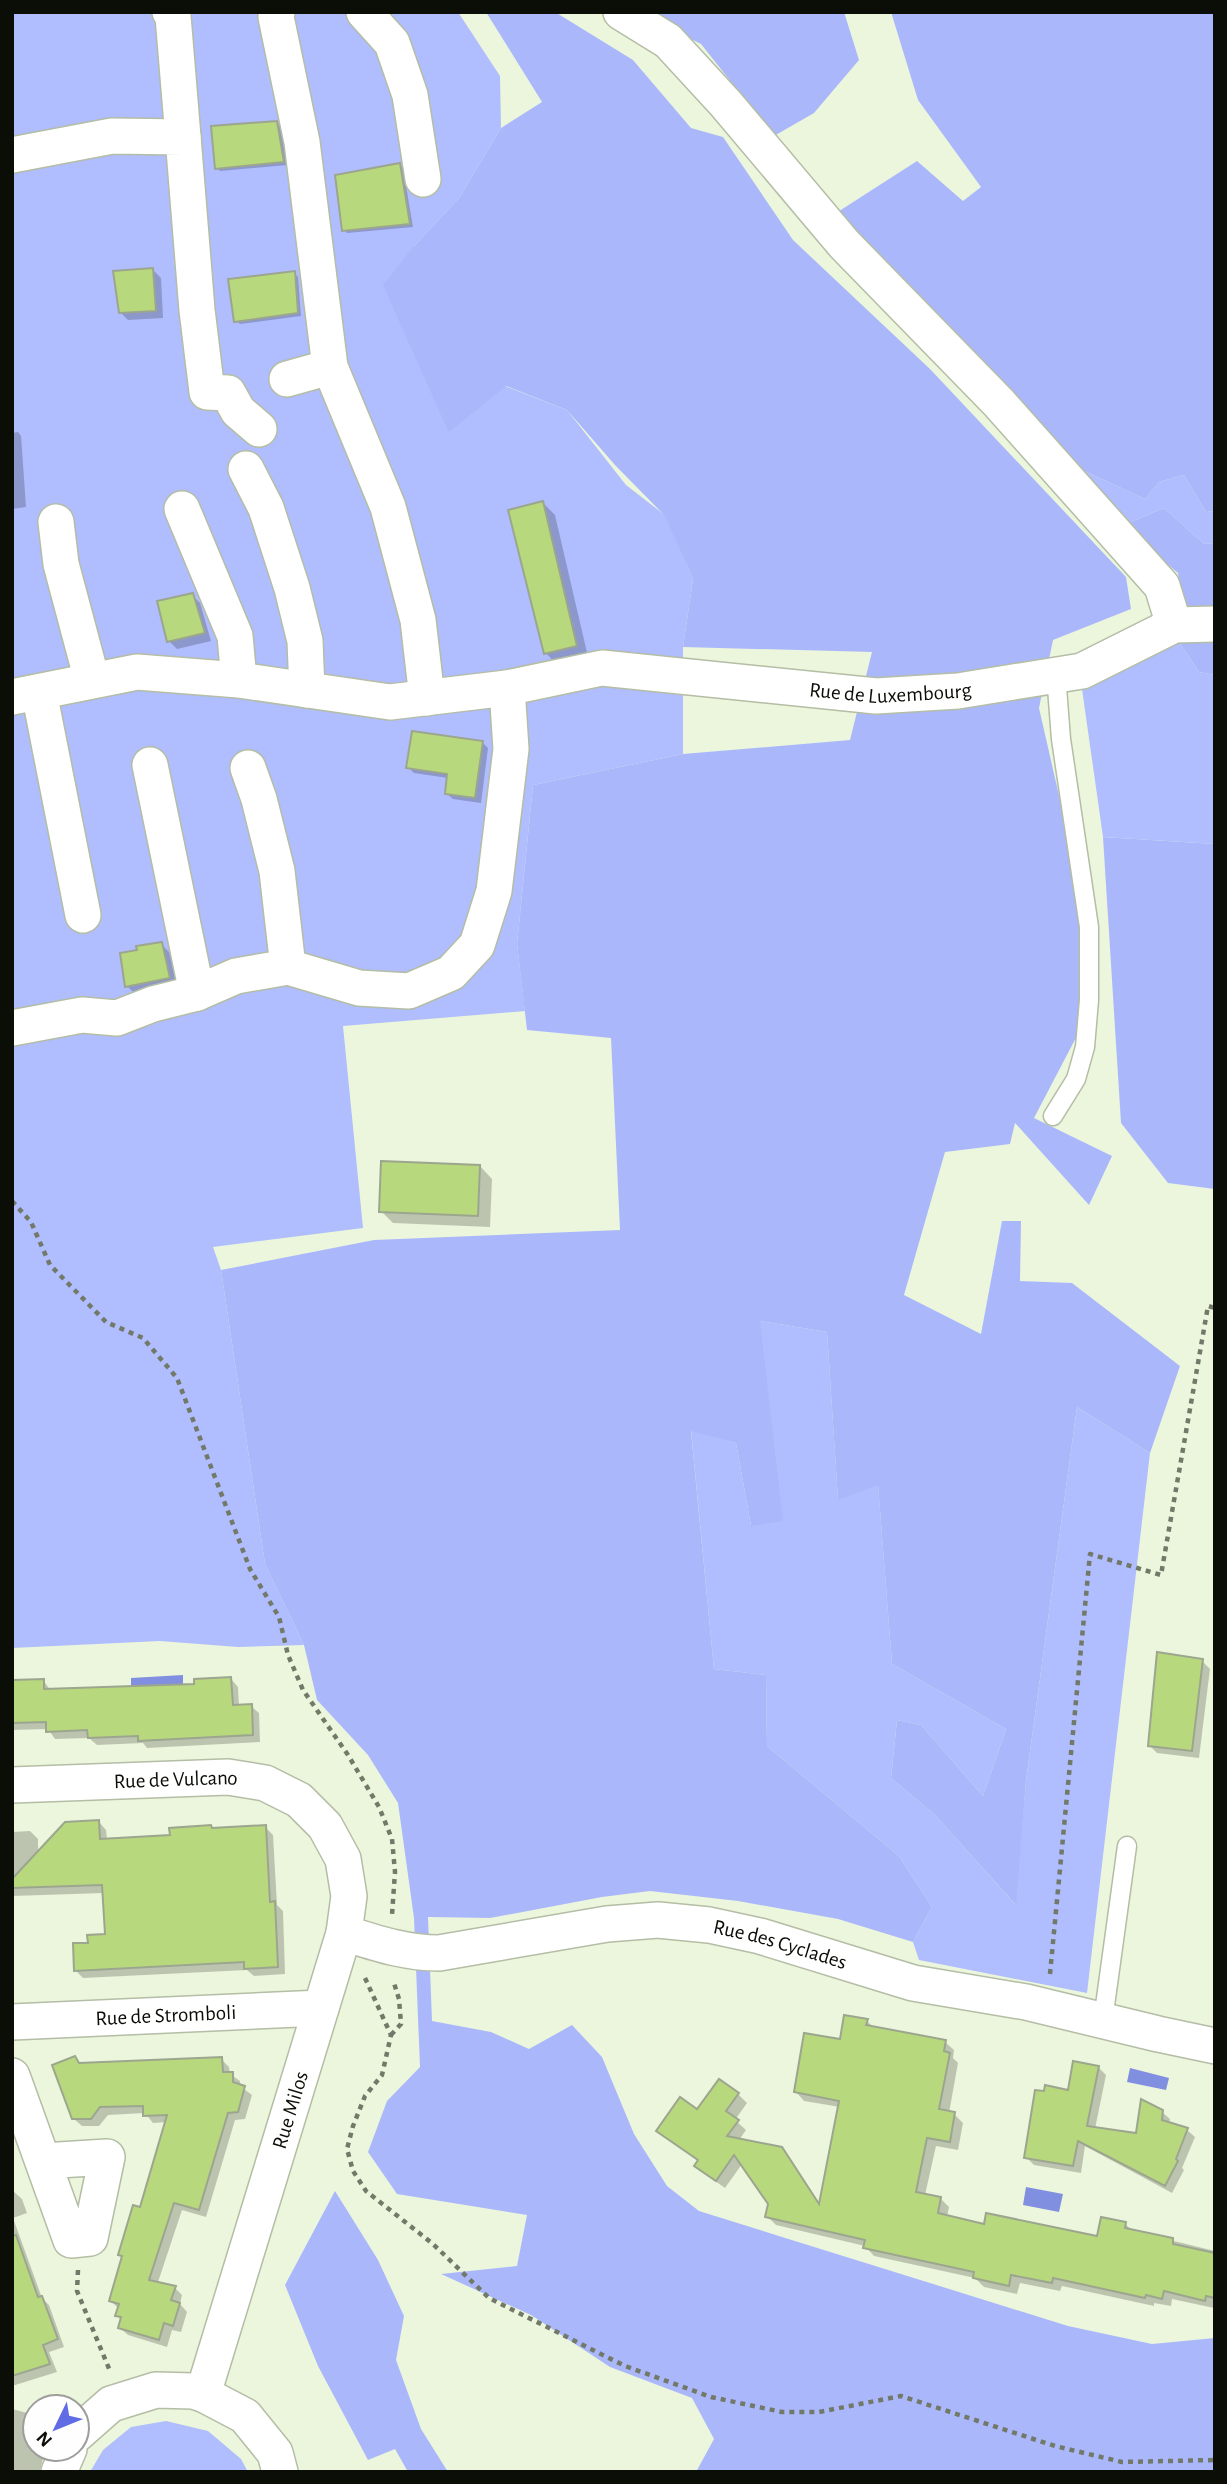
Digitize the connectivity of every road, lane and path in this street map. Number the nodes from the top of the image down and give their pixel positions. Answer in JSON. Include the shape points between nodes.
{"nodes":[{"id":1,"x":170,"y":12,"type":"edge"},
{"id":2,"x":277,"y":12,"type":"edge"},
{"id":3,"x":364,"y":12,"type":"edge"},
{"id":4,"x":621,"y":12,"type":"edge"},
{"id":5,"x":183,"y":137,"type":"junction"},
{"id":6,"x":12,"y":155,"type":"edge"},
{"id":7,"x":423,"y":179,"type":"dead end"},
{"id":8,"x":330,"y":367,"type":"junction"},
{"id":9,"x":287,"y":379,"type":"dead end"},
{"id":10,"x":259,"y":429,"type":"dead end"},
{"id":11,"x":246,"y":469,"type":"dead end"},
{"id":12,"x":181,"y":509,"type":"dead end"},
{"id":13,"x":56,"y":522,"type":"dead end"},
{"id":14,"x":1215,"y":624,"type":"edge"},
{"id":15,"x":1174,"y":625,"type":"junction"},
{"id":16,"x":1056,"y":675,"type":"junction"},
{"id":17,"x":92,"y":680,"type":"junction"},
{"id":18,"x":239,"y":680,"type":"junction"},
{"id":19,"x":507,"y":688,"type":"junction"},
{"id":20,"x":307,"y":690,"type":"junction"},
{"id":21,"x":25,"y":695,"type":"edge"},
{"id":22,"x":427,"y":698,"type":"junction"},
{"id":23,"x":150,"y":765,"type":"dead end"},
{"id":24,"x":248,"y":768,"type":"dead end"},
{"id":25,"x":83,"y":915,"type":"dead end"},
{"id":26,"x":288,"y":967,"type":"junction"},
{"id":27,"x":197,"y":993,"type":"junction"},
{"id":28,"x":12,"y":1028,"type":"edge"},
{"id":29,"x":1053,"y":1116,"type":"dead end"},
{"id":30,"x":12,"y":1201,"type":"edge"},
{"id":31,"x":1215,"y":1308,"type":"edge"},
{"id":32,"x":12,"y":1784,"type":"edge"},
{"id":33,"x":325,"y":1826,"type":"joint"},
{"id":34,"x":1127,"y":1846,"type":"dead end"},
{"id":35,"x":344,"y":1933,"type":"junction"},
{"id":36,"x":396,"y":1950,"type":"junction"},
{"id":37,"x":362,"y":1971,"type":"dead end"},
{"id":38,"x":1048,"y":2007,"type":"junction"},
{"id":39,"x":321,"y":2008,"type":"junction"},
{"id":40,"x":1103,"y":2020,"type":"junction"},
{"id":41,"x":12,"y":2022,"type":"edge"},
{"id":42,"x":391,"y":2035,"type":"junction"},
{"id":43,"x":1215,"y":2046,"type":"edge"},
{"id":44,"x":12,"y":2076,"type":"edge"},
{"id":45,"x":43,"y":2161,"type":"junction"},
{"id":46,"x":80,"y":2239,"type":"junction"},
{"id":47,"x":203,"y":2393,"type":"junction"},
{"id":48,"x":122,"y":2400,"type":"junction"},
{"id":49,"x":91,"y":2422,"type":"edge"},
{"id":50,"x":1215,"y":2460,"type":"edge"},
{"id":51,"x":280,"y":2472,"type":"edge"}],
"edges":[{"from":1,"to":5,"type":"street"},
{"from":2,"to":8,"type":"street","via":[[302,142]]},
{"from":3,"to":7,"type":"street","via":[[392,43],[410,95]]},
{"from":4,"to":15,"type":"street","via":[[668,41],[844,244],[999,403],[1162,586]]},
{"from":5,"to":6,"type":"street","via":[[111,136]]},
{"from":5,"to":10,"type":"street","via":[[207,392],[228,393],[238,411]]},
{"from":8,"to":9,"type":"street"},
{"from":8,"to":22,"type":"street","via":[[388,507],[418,620]]},
{"from":11,"to":20,"type":"street","via":[[266,508],[292,588],[306,640]]},
{"from":12,"to":18,"type":"street","via":[[235,636]]},
{"from":13,"to":17,"type":"street","via":[[61,565]]},
{"from":14,"to":15,"type":"street","name":"Rue de Luxembourg"},
{"from":15,"to":16,"type":"street","name":"Rue de Luxembourg","via":[[1082,671]]},
{"from":16,"to":19,"type":"street","name":"Rue de Luxembourg","via":[[958,691],[876,696],[602,668]]},
{"from":16,"to":29,"type":"lane","via":[[1089,927],[1089,1000],[1085,1047],[1076,1079]]},
{"from":17,"to":18,"type":"street","name":"Rue de Luxembourg","via":[[137,672]]},
{"from":17,"to":21,"type":"street","name":"Rue de Luxembourg"},
{"from":18,"to":20,"type":"street","name":"Rue de Luxembourg"},
{"from":19,"to":22,"type":"street","name":"Rue de Luxembourg"},
{"from":19,"to":26,"type":"street","via":[[511,749],[494,891],[477,945],[451,973],[409,990],[359,988]]},
{"from":20,"to":22,"type":"street","name":"Rue de Luxembourg","via":[[390,702]]},
{"from":21,"to":25,"type":"street"},
{"from":23,"to":27,"type":"street"},
{"from":24,"to":26,"type":"street","via":[[276,871]]},
{"from":26,"to":27,"type":"street","via":[[236,976]]},
{"from":27,"to":28,"type":"street","via":[[117,1018],[82,1015]]},
{"from":30,"to":36,"type":"path","via":[[32,1222],[50,1265],[106,1322],[142,1338],[177,1378],[250,1569],[279,1617],[303,1690],[348,1755],[392,1839]]},
{"from":31,"to":38,"type":"path","via":[[1208,1306],[1161,1575],[1090,1554]]},
{"from":32,"to":33,"type":"street","name":"Rue de Vulcano","via":[[228,1777],[265,1783],[288,1794]]},
{"from":33,"to":35,"type":"street","name":"Rue Milos","via":[[343,1859],[349,1896]]},
{"from":34,"to":40,"type":"lane"},
{"from":35,"to":36,"type":"street","name":"Rue des Cyclades"},
{"from":35,"to":39,"type":"street","name":"Rue Milos"},
{"from":36,"to":38,"type":"street","name":"Rue des Cyclades","via":[[439,1953],[607,1924],[658,1920],[760,1936],[913,1983]]},
{"from":36,"to":42,"type":"path","via":[[393,1979],[401,2024]]},
{"from":37,"to":42,"type":"path"},
{"from":38,"to":40,"type":"street","name":"Rue des Cyclades"},
{"from":39,"to":41,"type":"street","name":"Rue de Stromboli"},
{"from":39,"to":47,"type":"street","name":"Rue Milos"},
{"from":40,"to":43,"type":"street","name":"Rue des Cyclades"},
{"from":42,"to":50,"type":"path","via":[[382,2075],[365,2096],[353,2126],[347,2149],[353,2171],[366,2191],[433,2244],[489,2298],[625,2366],[711,2397],[782,2412],[819,2412],[901,2396],[1055,2446],[1122,2462]]},
{"from":44,"to":45,"type":"street"},
{"from":45,"to":46,"type":"street","via":[[71,2240]]},
{"from":45,"to":46,"type":"street","via":[[107,2157],[90,2238]]},
{"from":46,"to":48,"type":"path","via":[[76,2291]]},
{"from":47,"to":48,"type":"street","via":[[156,2390]]},
{"from":47,"to":51,"type":"street","via":[[245,2416],[275,2453]]},
{"from":48,"to":49,"type":"street"}]}
